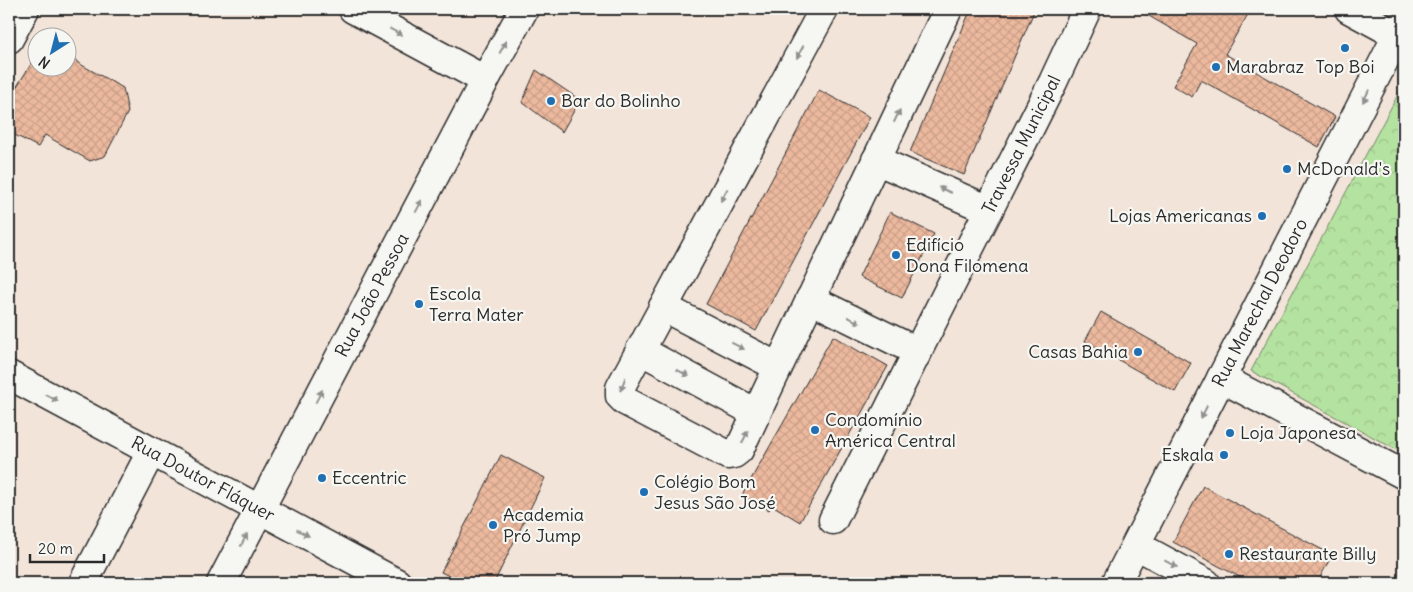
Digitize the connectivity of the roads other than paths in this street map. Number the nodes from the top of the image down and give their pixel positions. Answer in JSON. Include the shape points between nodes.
{"nodes":[{"id":1,"x":25,"y":9,"type":"edge"},
{"id":2,"x":353,"y":9,"type":"edge"},
{"id":3,"x":524,"y":9,"type":"edge"},
{"id":4,"x":824,"y":9,"type":"edge"},
{"id":5,"x":948,"y":9,"type":"edge"},
{"id":6,"x":1087,"y":9,"type":"edge"},
{"id":7,"x":1349,"y":9,"type":"edge"},
{"id":8,"x":1401,"y":28,"type":"edge"},
{"id":9,"x":9,"y":39,"type":"edge"},
{"id":10,"x":485,"y":80,"type":"junction"},
{"id":11,"x":876,"y":160,"type":"junction"},
{"id":12,"x":989,"y":210,"type":"junction"},
{"id":13,"x":810,"y":299,"type":"junction"},
{"id":14,"x":663,"y":307,"type":"junction"},
{"id":15,"x":640,"y":350,"type":"junction"},
{"id":16,"x":918,"y":352,"type":"junction"},
{"id":17,"x":778,"y":367,"type":"junction"},
{"id":18,"x":9,"y":375,"type":"edge"},
{"id":19,"x":1222,"y":378,"type":"junction"},
{"id":20,"x":756,"y":413,"type":"junction"},
{"id":21,"x":151,"y":452,"type":"junction"},
{"id":22,"x":1404,"y":475,"type":"edge"},
{"id":23,"x":260,"y":510,"type":"junction"},
{"id":24,"x":834,"y":520,"type":"dead end"},
{"id":25,"x":1136,"y":545,"type":"junction"},
{"id":26,"x":83,"y":583,"type":"edge"},
{"id":27,"x":221,"y":583,"type":"edge"},
{"id":28,"x":397,"y":583,"type":"edge"},
{"id":29,"x":1116,"y":583,"type":"edge"},
{"id":30,"x":1206,"y":583,"type":"edge"}],
"edges":[{"from":1,"to":9,"type":"street"},
{"from":2,"to":10,"type":"street","one_way":true},
{"from":10,"to":3,"type":"street","name":"Rua João Pessoa","one_way":true},
{"from":4,"to":14,"type":"street","one_way":true},
{"from":11,"to":5,"type":"street","one_way":true},
{"from":6,"to":12,"type":"street","name":"Travessa Municipal"},
{"from":7,"to":8,"type":"street"},
{"from":8,"to":19,"type":"street","name":"Rua Marechal Deodoro","one_way":true},
{"from":23,"to":10,"type":"street","name":"Rua João Pessoa","one_way":true},
{"from":12,"to":11,"type":"street","one_way":true},
{"from":11,"to":13,"type":"street"},
{"from":12,"to":16,"type":"street","name":"Travessa Municipal"},
{"from":13,"to":16,"type":"street","one_way":true},
{"from":13,"to":17,"type":"street"},
{"from":14,"to":15,"type":"street"},
{"from":14,"to":17,"type":"street","one_way":true},
{"from":15,"to":20,"type":"street","one_way":true},
{"from":15,"to":20,"type":"street","one_way":true,"via":[[620,388],[620,396],[634,406],[728,455],[739,450]]},
{"from":16,"to":24,"type":"street","name":"Travessa Municipal"},
{"from":17,"to":20,"type":"street"},
{"from":18,"to":21,"type":"street","name":"Rua Doutor Fláquer","one_way":true},
{"from":19,"to":22,"type":"street"},
{"from":19,"to":25,"type":"street","name":"Rua Marechal Deodoro","one_way":true},
{"from":21,"to":23,"type":"street","name":"Rua Doutor Fláquer"},
{"from":21,"to":26,"type":"street"},
{"from":27,"to":23,"type":"street","name":"Rua João Pessoa","one_way":true},
{"from":23,"to":28,"type":"street","name":"Rua Doutor Fláquer","one_way":true},
{"from":25,"to":29,"type":"street","name":"Rua Marechal Deodoro"},
{"from":25,"to":30,"type":"street","one_way":true}]}
